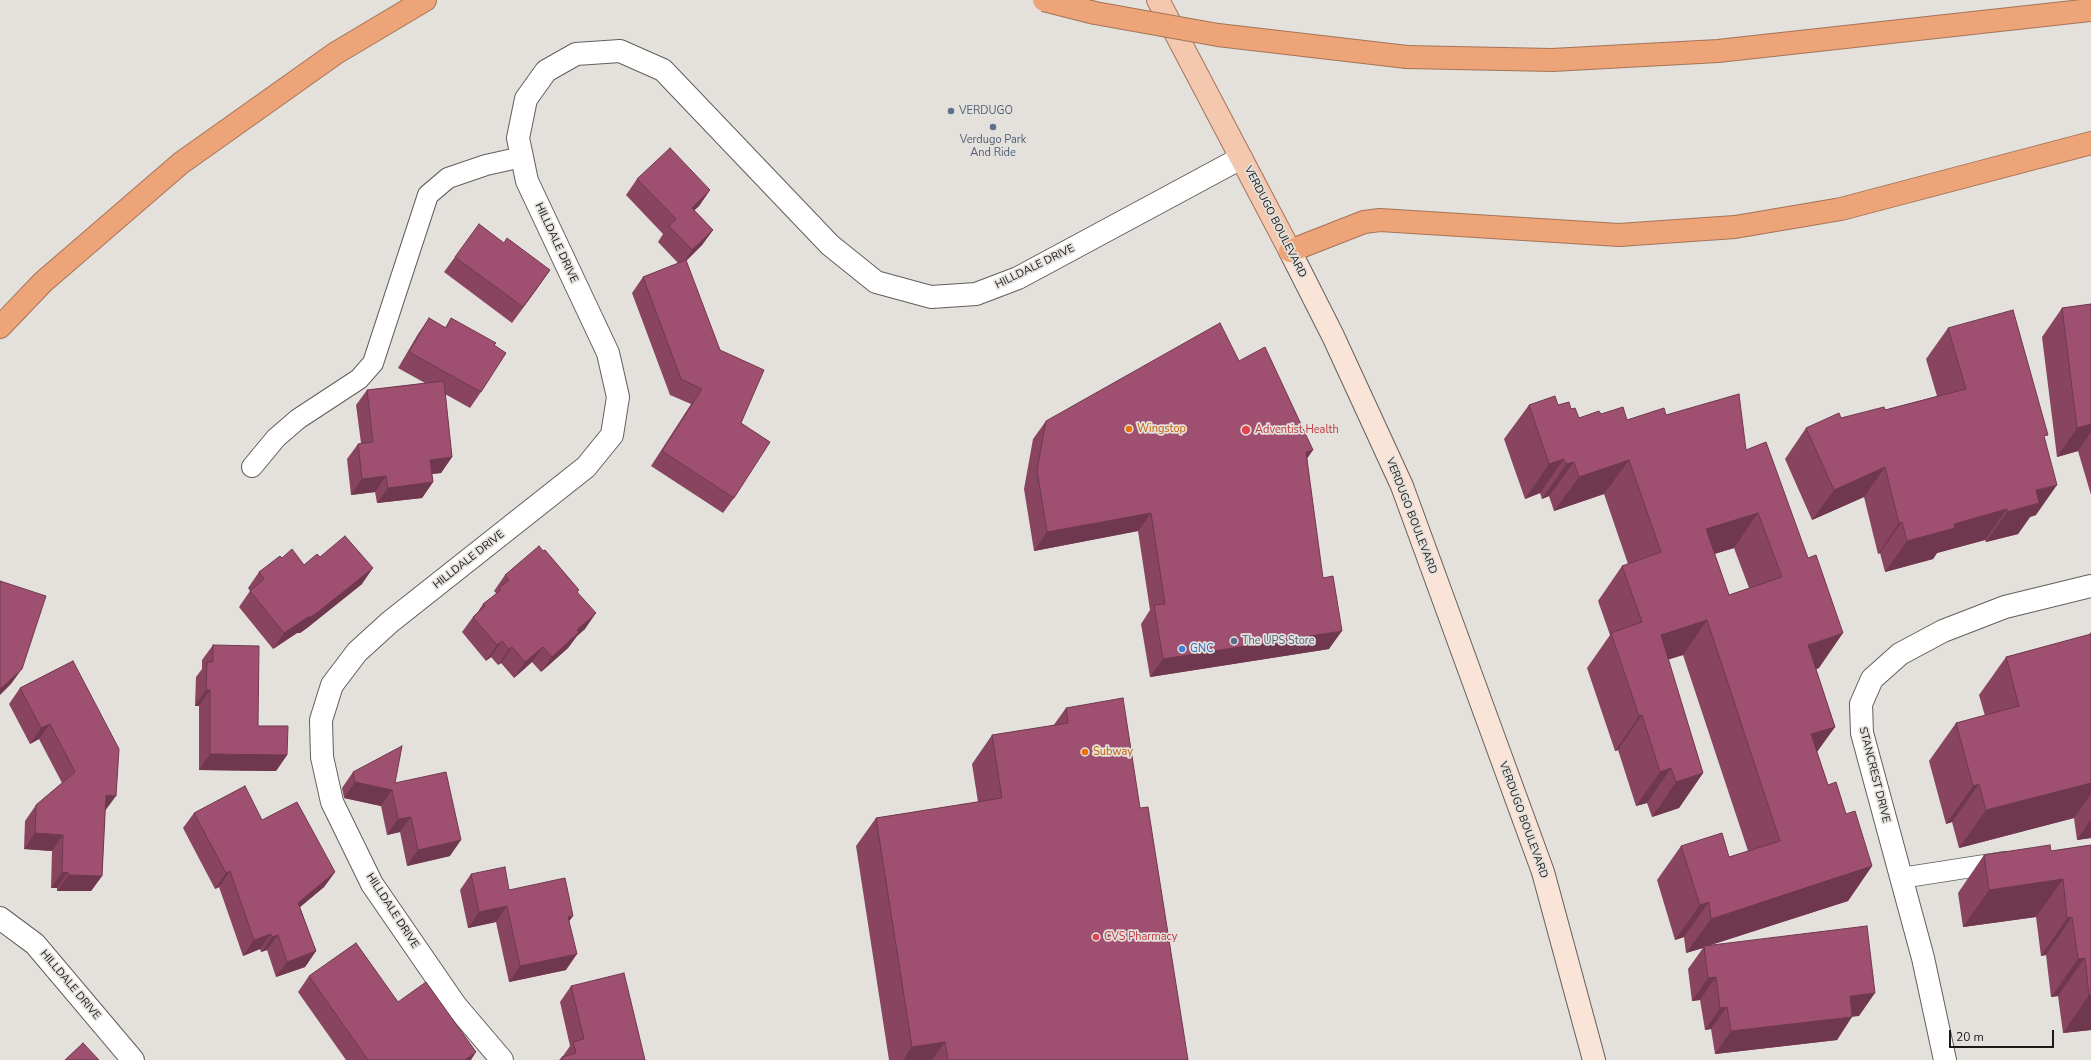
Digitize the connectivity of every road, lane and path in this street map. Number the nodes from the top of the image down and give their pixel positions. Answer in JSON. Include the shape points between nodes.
{"nodes":[{"id":1,"x":425,"y":0,"type":"edge"},
{"id":2,"x":1044,"y":0,"type":"edge"},
{"id":3,"x":1158,"y":0,"type":"edge"},
{"id":4,"x":2091,"y":10,"type":"edge"},
{"id":5,"x":2091,"y":143,"type":"edge"},
{"id":6,"x":522,"y":157,"type":"junction"},
{"id":7,"x":1241,"y":158,"type":"junction"},
{"id":8,"x":1290,"y":251,"type":"junction"},
{"id":9,"x":0,"y":327,"type":"edge"},
{"id":10,"x":252,"y":467,"type":"dead end"},
{"id":11,"x":2091,"y":586,"type":"edge"},
{"id":12,"x":2020,"y":860,"type":"edge"},
{"id":13,"x":1901,"y":878,"type":"junction"},
{"id":14,"x":0,"y":918,"type":"edge"},
{"id":15,"x":133,"y":1060,"type":"edge"},
{"id":16,"x":502,"y":1060,"type":"edge"},
{"id":17,"x":1594,"y":1060,"type":"edge"},
{"id":18,"x":1946,"y":1060,"type":"edge"}],
"edges":[{"from":1,"to":9,"type":"highway","via":[[336,53],[181,163],[43,282]]},
{"from":2,"to":4,"type":"highway","bridge":true,"via":[[1095,13],[1218,35],[1407,57],[1552,60],[1718,51]]},
{"from":3,"to":7,"type":"main road","name":"VERDUGO BOULEVARD"},
{"from":5,"to":8,"type":"highway","via":[[1841,209],[1735,227],[1619,235],[1380,220],[1364,222]]},
{"from":6,"to":7,"type":"street","name":"HILLDALE DRIVE","via":[[518,138],[526,99],[546,71],[576,54],[620,51],[663,70],[830,245],[876,282],[931,297],[976,294],[1018,278]]},
{"from":6,"to":10,"type":"lane","via":[[486,165],[448,178],[428,195],[373,363],[345,390],[298,419],[276,438]]},
{"from":6,"to":16,"type":"street","name":"HILLDALE DRIVE","via":[[527,181],[608,353],[618,397],[612,435],[586,467],[390,622],[357,652],[332,685],[320,720],[322,757],[332,802],[372,884],[456,1006]]},
{"from":7,"to":8,"type":"main road","name":"VERDUGO BOULEVARD"},
{"from":8,"to":17,"type":"main road","name":"VERDUGO BOULEVARD","via":[[1333,336],[1402,486],[1543,872]]},
{"from":11,"to":13,"type":"street","name":"STANCREST DRIVE","via":[[2005,607],[1943,630],[1900,654],[1872,679],[1861,704],[1862,733]]},
{"from":12,"to":13,"type":"lane"},
{"from":13,"to":18,"type":"street","name":"STANCREST DRIVE","via":[[1923,958]]},
{"from":14,"to":15,"type":"street","name":"HILLDALE DRIVE","via":[[35,944]]}]}
